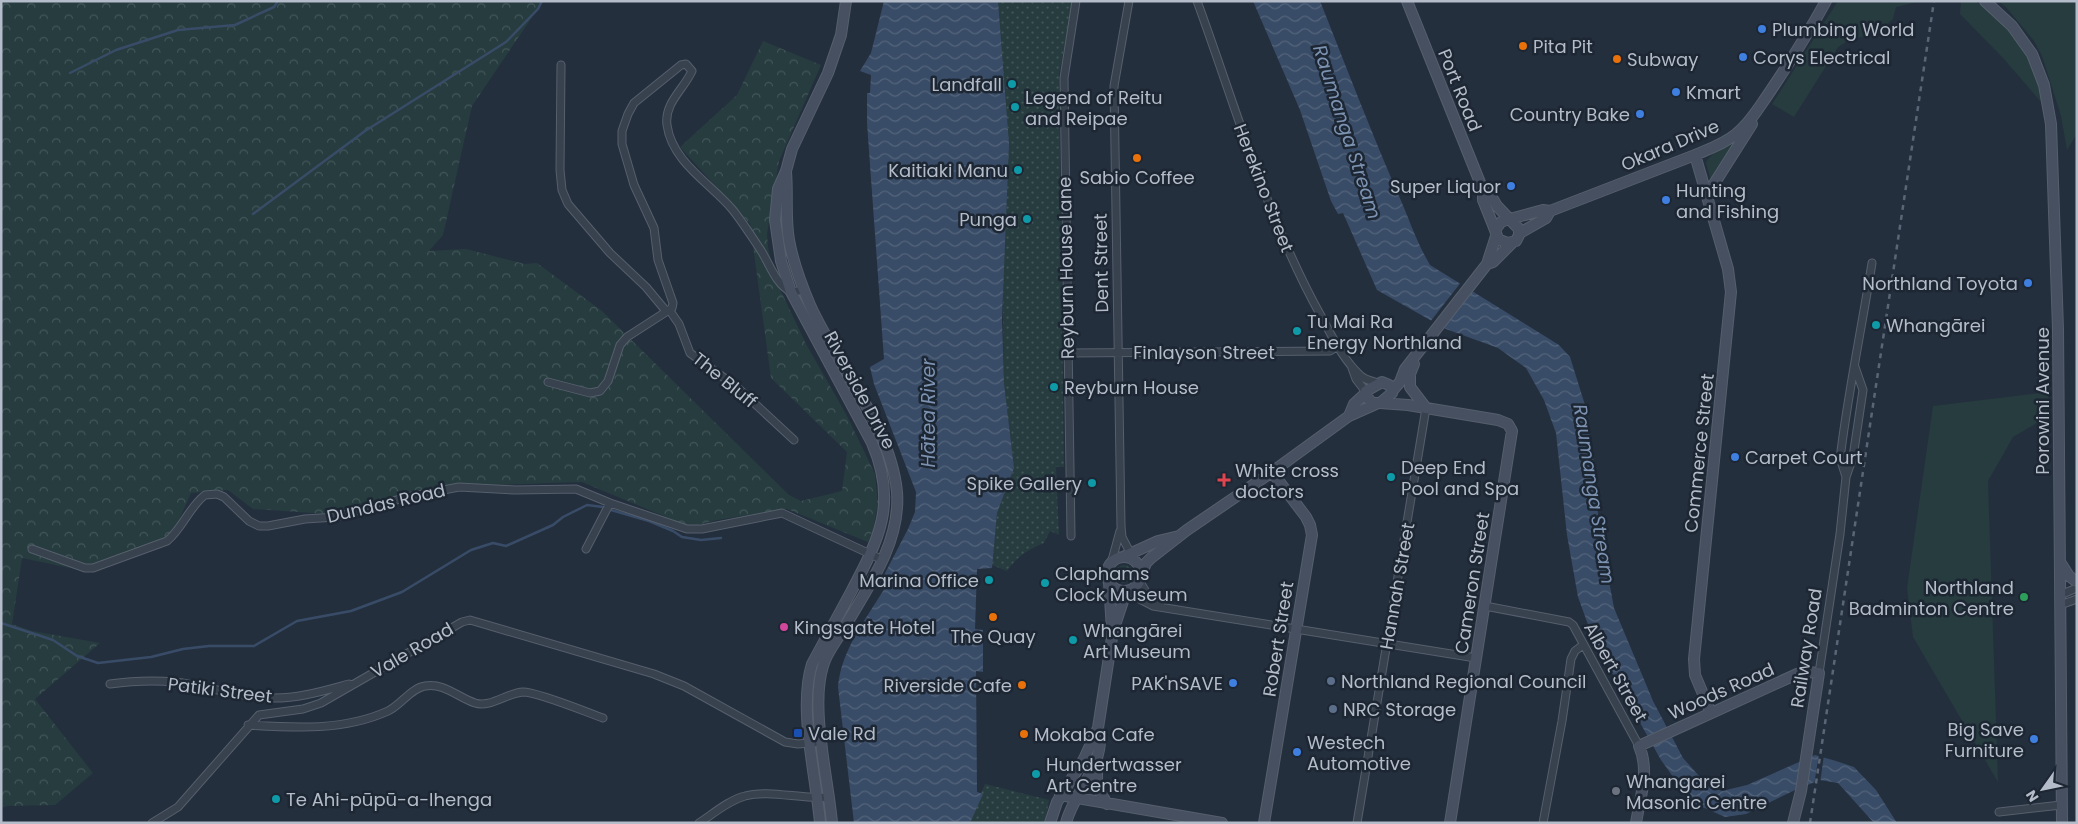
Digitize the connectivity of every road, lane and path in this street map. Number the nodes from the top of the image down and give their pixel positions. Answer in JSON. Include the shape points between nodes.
{"nodes":[{"id":1,"x":846,"y":1,"type":"edge"},
{"id":2,"x":1076,"y":1,"type":"edge"},
{"id":3,"x":1129,"y":1,"type":"edge"},
{"id":4,"x":1197,"y":1,"type":"edge"},
{"id":5,"x":1407,"y":1,"type":"edge"},
{"id":6,"x":1826,"y":1,"type":"edge"},
{"id":7,"x":1985,"y":1,"type":"edge"},
{"id":8,"x":561,"y":65,"type":"dead end"},
{"id":9,"x":1755,"y":113,"type":"junction"},
{"id":10,"x":1695,"y":155,"type":"junction"},
{"id":11,"x":786,"y":171,"type":"junction"},
{"id":12,"x":1483,"y":190,"type":"junction"},
{"id":13,"x":1707,"y":195,"type":"junction"},
{"id":14,"x":1550,"y":211,"type":"junction"},
{"id":15,"x":1510,"y":219,"type":"junction"},
{"id":16,"x":1495,"y":233,"type":"junction"},
{"id":17,"x":1520,"y":233,"type":"junction"},
{"id":18,"x":1512,"y":243,"type":"junction"},
{"id":19,"x":1872,"y":263,"type":"dead end"},
{"id":20,"x":1487,"y":264,"type":"junction"},
{"id":21,"x":804,"y":290,"type":"junction"},
{"id":22,"x":791,"y":292,"type":"junction"},
{"id":23,"x":668,"y":311,"type":"junction"},
{"id":24,"x":1338,"y":346,"type":"junction"},
{"id":25,"x":1422,"y":346,"type":"junction"},
{"id":26,"x":1068,"y":353,"type":"junction"},
{"id":27,"x":1119,"y":353,"type":"junction"},
{"id":28,"x":1351,"y":365,"type":"junction"},
{"id":29,"x":1855,"y":367,"type":"junction"},
{"id":30,"x":1405,"y":369,"type":"junction"},
{"id":31,"x":548,"y":382,"type":"dead end"},
{"id":32,"x":1379,"y":383,"type":"junction"},
{"id":33,"x":1393,"y":391,"type":"junction"},
{"id":34,"x":1366,"y":393,"type":"junction"},
{"id":35,"x":1378,"y":404,"type":"junction"},
{"id":36,"x":1426,"y":408,"type":"junction"},
{"id":37,"x":1349,"y":416,"type":"junction"},
{"id":38,"x":794,"y":440,"type":"dead end"},
{"id":39,"x":1272,"y":472,"type":"junction"},
{"id":40,"x":1846,"y":477,"type":"junction"},
{"id":41,"x":610,"y":503,"type":"junction"},
{"id":42,"x":1121,"y":526,"type":"junction"},
{"id":43,"x":1072,"y":536,"type":"dead end"},
{"id":44,"x":1180,"y":536,"type":"junction"},
{"id":45,"x":32,"y":549,"type":"dead end"},
{"id":46,"x":586,"y":549,"type":"dead end"},
{"id":47,"x":871,"y":554,"type":"junction"},
{"id":48,"x":1129,"y":557,"type":"junction"},
{"id":49,"x":883,"y":560,"type":"junction"},
{"id":50,"x":2060,"y":562,"type":"junction"},
{"id":51,"x":1111,"y":564,"type":"junction"},
{"id":52,"x":1108,"y":581,"type":"junction"},
{"id":53,"x":2077,"y":582,"type":"edge"},
{"id":54,"x":1135,"y":586,"type":"junction"},
{"id":55,"x":2077,"y":588,"type":"edge"},
{"id":56,"x":2077,"y":599,"type":"edge"},
{"id":57,"x":2060,"y":600,"type":"junction"},
{"id":58,"x":1161,"y":606,"type":"junction"},
{"id":59,"x":1485,"y":606,"type":"junction"},
{"id":60,"x":1296,"y":629,"type":"junction"},
{"id":61,"x":1113,"y":631,"type":"junction"},
{"id":62,"x":1387,"y":644,"type":"junction"},
{"id":63,"x":1584,"y":645,"type":"junction"},
{"id":64,"x":1476,"y":658,"type":"junction"},
{"id":65,"x":1818,"y":673,"type":"junction"},
{"id":66,"x":359,"y":681,"type":"junction"},
{"id":67,"x":110,"y":684,"type":"dead end"},
{"id":68,"x":1711,"y":713,"type":"junction"},
{"id":69,"x":603,"y":718,"type":"dead end"},
{"id":70,"x":248,"y":725,"type":"junction"},
{"id":71,"x":1098,"y":728,"type":"junction"},
{"id":72,"x":822,"y":742,"type":"junction"},
{"id":73,"x":811,"y":744,"type":"junction"},
{"id":74,"x":1639,"y":746,"type":"junction"},
{"id":75,"x":1097,"y":752,"type":"junction"},
{"id":76,"x":1060,"y":795,"type":"junction"},
{"id":77,"x":830,"y":797,"type":"junction"},
{"id":78,"x":818,"y":798,"type":"junction"},
{"id":79,"x":1076,"y":798,"type":"junction"},
{"id":80,"x":1107,"y":804,"type":"junction"},
{"id":81,"x":2061,"y":804,"type":"junction"},
{"id":82,"x":1999,"y":812,"type":"dead end"},
{"id":83,"x":152,"y":823,"type":"edge"},
{"id":84,"x":699,"y":823,"type":"edge"},
{"id":85,"x":820,"y":823,"type":"edge"},
{"id":86,"x":832,"y":823,"type":"edge"},
{"id":87,"x":1050,"y":823,"type":"edge"},
{"id":88,"x":1066,"y":823,"type":"edge"},
{"id":89,"x":1222,"y":823,"type":"edge"},
{"id":90,"x":1264,"y":823,"type":"edge"},
{"id":91,"x":1357,"y":823,"type":"edge"},
{"id":92,"x":1450,"y":823,"type":"edge"},
{"id":93,"x":1543,"y":823,"type":"edge"},
{"id":94,"x":1636,"y":823,"type":"edge"},
{"id":95,"x":1793,"y":823,"type":"edge"},
{"id":96,"x":2062,"y":823,"type":"edge"}],
"edges":[{"from":1,"to":11,"type":"main road","name":"Riverside Drive","via":[[841,34],[828,73],[792,149]]},
{"from":2,"to":26,"type":"street","name":"Reyburn House Lane","via":[[1064,78]]},
{"from":3,"to":27,"type":"street","name":"Dent Street","via":[[1114,86]]},
{"from":4,"to":24,"type":"street","name":"Herekino Street","via":[[1239,126],[1292,262]]},
{"from":5,"to":12,"type":"main road","name":"Port Road"},
{"from":6,"to":9,"type":"main road","name":"Okara Drive"},
{"from":7,"to":50,"type":"main road","name":"Porowini Avenue","via":[[2026,45],[2044,85],[2050,111],[2058,323]]},
{"from":8,"to":23,"type":"street","name":"The Bluff","via":[[560,170],[562,190],[568,204],[610,253]]},
{"from":9,"to":10,"type":"main road","name":"Okara Drive","via":[[1735,135]]},
{"from":9,"to":13,"type":"main road","via":[[1756,118]]},
{"from":10,"to":13,"type":"main road","name":"Commerce Street"},
{"from":10,"to":14,"type":"main road","name":"Okara Drive"},
{"from":11,"to":21,"type":"main road","name":"Riverside Drive","via":[[789,239]]},
{"from":11,"to":22,"type":"main road","name":"Riverside Drive","via":[[778,189],[775,220],[781,262]]},
{"from":12,"to":15,"type":"main road","name":"Port Road"},
{"from":12,"to":16,"type":"main road","name":"Port Road","via":[[1483,200]]},
{"from":13,"to":68,"type":"main road","name":"Commerce Street","via":[[1728,269],[1731,292],[1694,659],[1695,675]]},
{"from":14,"to":15,"type":"main road","name":"Okara Drive"},
{"from":14,"to":17,"type":"main road","name":"Okara Drive","via":[[1546,218]]},
{"from":15,"to":16,"type":"main road","via":[[1501,222]]},
{"from":15,"to":17,"type":"main road"},
{"from":16,"to":18,"type":"main road","via":[[1502,242]]},
{"from":16,"to":20,"type":"main road"},
{"from":17,"to":18,"type":"main road"},
{"from":18,"to":20,"type":"main road"},
{"from":19,"to":29,"type":"street","name":"Railway Road"},
{"from":20,"to":25,"type":"main road"},
{"from":21,"to":22,"type":"street"},
{"from":21,"to":49,"type":"main road","name":"Riverside Drive","via":[[875,424],[891,461],[897,492],[896,516]]},
{"from":22,"to":23,"type":"street","via":[[778,281],[764,254],[732,208],[693,171],[670,137],[666,114],[692,71],[686,64],[634,103],[622,130],[622,144],[634,185],[654,228],[658,260],[673,303]]},
{"from":22,"to":47,"type":"main road","name":"Riverside Drive","via":[[866,429],[880,464],[883,517]]},
{"from":23,"to":31,"type":"street","via":[[628,336],[620,345],[608,381],[600,391],[590,393]]},
{"from":23,"to":38,"type":"street","name":"The Bluff","via":[[679,324],[690,353],[738,388]]},
{"from":24,"to":27,"type":"street","name":"Finlayson Street","via":[[1330,351]]},
{"from":24,"to":28,"type":"street","name":"Herekino Street"},
{"from":25,"to":30,"type":"main road"},
{"from":25,"to":36,"type":"main road","via":[[1409,382],[1411,391]]},
{"from":26,"to":27,"type":"street","name":"Finlayson Street"},
{"from":26,"to":43,"type":"street","name":"Reyburn House Lane"},
{"from":27,"to":42,"type":"street","name":"Dent Street"},
{"from":28,"to":32,"type":"street","name":"Herekino Street","via":[[1363,378]]},
{"from":28,"to":34,"type":"street","name":"Herekino Street","via":[[1356,380]]},
{"from":29,"to":40,"type":"street","name":"Railway Road","via":[[1849,386],[1840,454]]},
{"from":29,"to":40,"type":"street","name":"Railway Road","via":[[1863,389],[1853,457]]},
{"from":30,"to":32,"type":"main road"},
{"from":30,"to":33,"type":"main road"},
{"from":32,"to":33,"type":"main road","via":[[1385,382]]},
{"from":32,"to":34,"type":"main road"},
{"from":33,"to":35,"type":"main road"},
{"from":33,"to":36,"type":"main road"},
{"from":34,"to":35,"type":"main road","via":[[1369,400]]},
{"from":34,"to":37,"type":"main road","via":[[1354,404]]},
{"from":35,"to":36,"type":"main road"},
{"from":35,"to":37,"type":"main road"},
{"from":36,"to":59,"type":"main road","name":"Cameron Street","via":[[1504,422],[1511,428]]},
{"from":36,"to":62,"type":"street","name":"Hannah Street"},
{"from":37,"to":39,"type":"main road"},
{"from":39,"to":44,"type":"main road"},
{"from":39,"to":60,"type":"main road","name":"Robert Street","via":[[1312,530]]},
{"from":40,"to":65,"type":"street","name":"Railway Road"},
{"from":41,"to":45,"type":"street","name":"Dundas Road","via":[[576,489],[459,487],[407,497],[336,517],[259,526],[249,521],[224,497],[210,494],[201,498],[176,534],[167,541],[93,568]]},
{"from":41,"to":46,"type":"street"},
{"from":41,"to":47,"type":"street","name":"Dundas Road","via":[[687,529],[702,529],[782,512]]},
{"from":42,"to":48,"type":"street","name":"Dent Street"},
{"from":42,"to":51,"type":"street","name":"Dent Street"},
{"from":44,"to":48,"type":"main road","via":[[1158,541]]},
{"from":44,"to":54,"type":"main road","via":[[1146,563]]},
{"from":47,"to":49,"type":"street","name":"Dundas Road"},
{"from":47,"to":73,"type":"main road","name":"Riverside Drive","via":[[812,664],[806,690]]},
{"from":48,"to":51,"type":"main road"},
{"from":48,"to":54,"type":"main road","via":[[1139,565]]},
{"from":49,"to":72,"type":"main road","name":"Riverside Drive","via":[[822,666],[818,692]]},
{"from":50,"to":53,"type":"main road"},
{"from":50,"to":57,"type":"main road","name":"Porowini Avenue"},
{"from":51,"to":52,"type":"main road","via":[[1107,572]]},
{"from":52,"to":54,"type":"main road","via":[[1116,589]]},
{"from":52,"to":61,"type":"main road"},
{"from":54,"to":58,"type":"street"},
{"from":54,"to":58,"type":"street","via":[[1148,605]]},
{"from":54,"to":61,"type":"main road","via":[[1124,598]]},
{"from":55,"to":57,"type":"street"},
{"from":56,"to":57,"type":"street"},
{"from":57,"to":81,"type":"main road","name":"Porowini Avenue"},
{"from":58,"to":60,"type":"street"},
{"from":59,"to":63,"type":"street","name":"Albert Street","via":[[1564,619],[1573,625]]},
{"from":59,"to":64,"type":"main road","name":"Cameron Street"},
{"from":60,"to":62,"type":"street"},
{"from":60,"to":90,"type":"main road","name":"Robert Street"},
{"from":61,"to":71,"type":"main road"},
{"from":62,"to":64,"type":"street"},
{"from":62,"to":91,"type":"street","name":"Hannah Street"},
{"from":63,"to":74,"type":"street","name":"Albert Street"},
{"from":63,"to":93,"type":"street","via":[[1575,651],[1571,659]]},
{"from":64,"to":92,"type":"main road","name":"Cameron Street"},
{"from":65,"to":68,"type":"main road","name":"Woods Road","via":[[1800,674]]},
{"from":65,"to":95,"type":"main road","name":"Railway Road"},
{"from":66,"to":67,"type":"street","name":"Patiki Street","via":[[310,695],[286,698],[268,698],[174,682]]},
{"from":66,"to":70,"type":"street","name":"Vale Road","via":[[321,703],[259,715]]},
{"from":66,"to":73,"type":"street","name":"Vale Road","via":[[470,620],[654,674],[684,686],[785,742]]},
{"from":68,"to":74,"type":"main road","name":"Woods Road"},
{"from":69,"to":70,"type":"street","via":[[532,693],[514,694],[484,704],[434,685],[416,690],[388,711],[342,724],[310,727]]},
{"from":70,"to":83,"type":"street","name":"Vale Road","via":[[178,807]]},
{"from":71,"to":75,"type":"main road"},
{"from":71,"to":76,"type":"main road","via":[[1084,759]]},
{"from":72,"to":73,"type":"street","name":"Vale Road"},
{"from":72,"to":77,"type":"main road","name":"Riverside Drive"},
{"from":73,"to":78,"type":"main road","name":"Riverside Drive"},
{"from":74,"to":94,"type":"main road","name":"Albert Street","via":[[1644,773]]},
{"from":75,"to":79,"type":"main road"},
{"from":75,"to":80,"type":"main road","via":[[1097,786]]},
{"from":76,"to":79,"type":"main road"},
{"from":76,"to":87,"type":"main road"},
{"from":77,"to":78,"type":"street"},
{"from":77,"to":86,"type":"main road","name":"Riverside Drive"},
{"from":78,"to":84,"type":"street","via":[[748,795]]},
{"from":78,"to":85,"type":"main road","name":"Riverside Drive"},
{"from":79,"to":80,"type":"main road"},
{"from":79,"to":88,"type":"main road"},
{"from":80,"to":89,"type":"main road"},
{"from":81,"to":82,"type":"street"},
{"from":81,"to":96,"type":"main road","name":"Porowini Avenue"}]}
